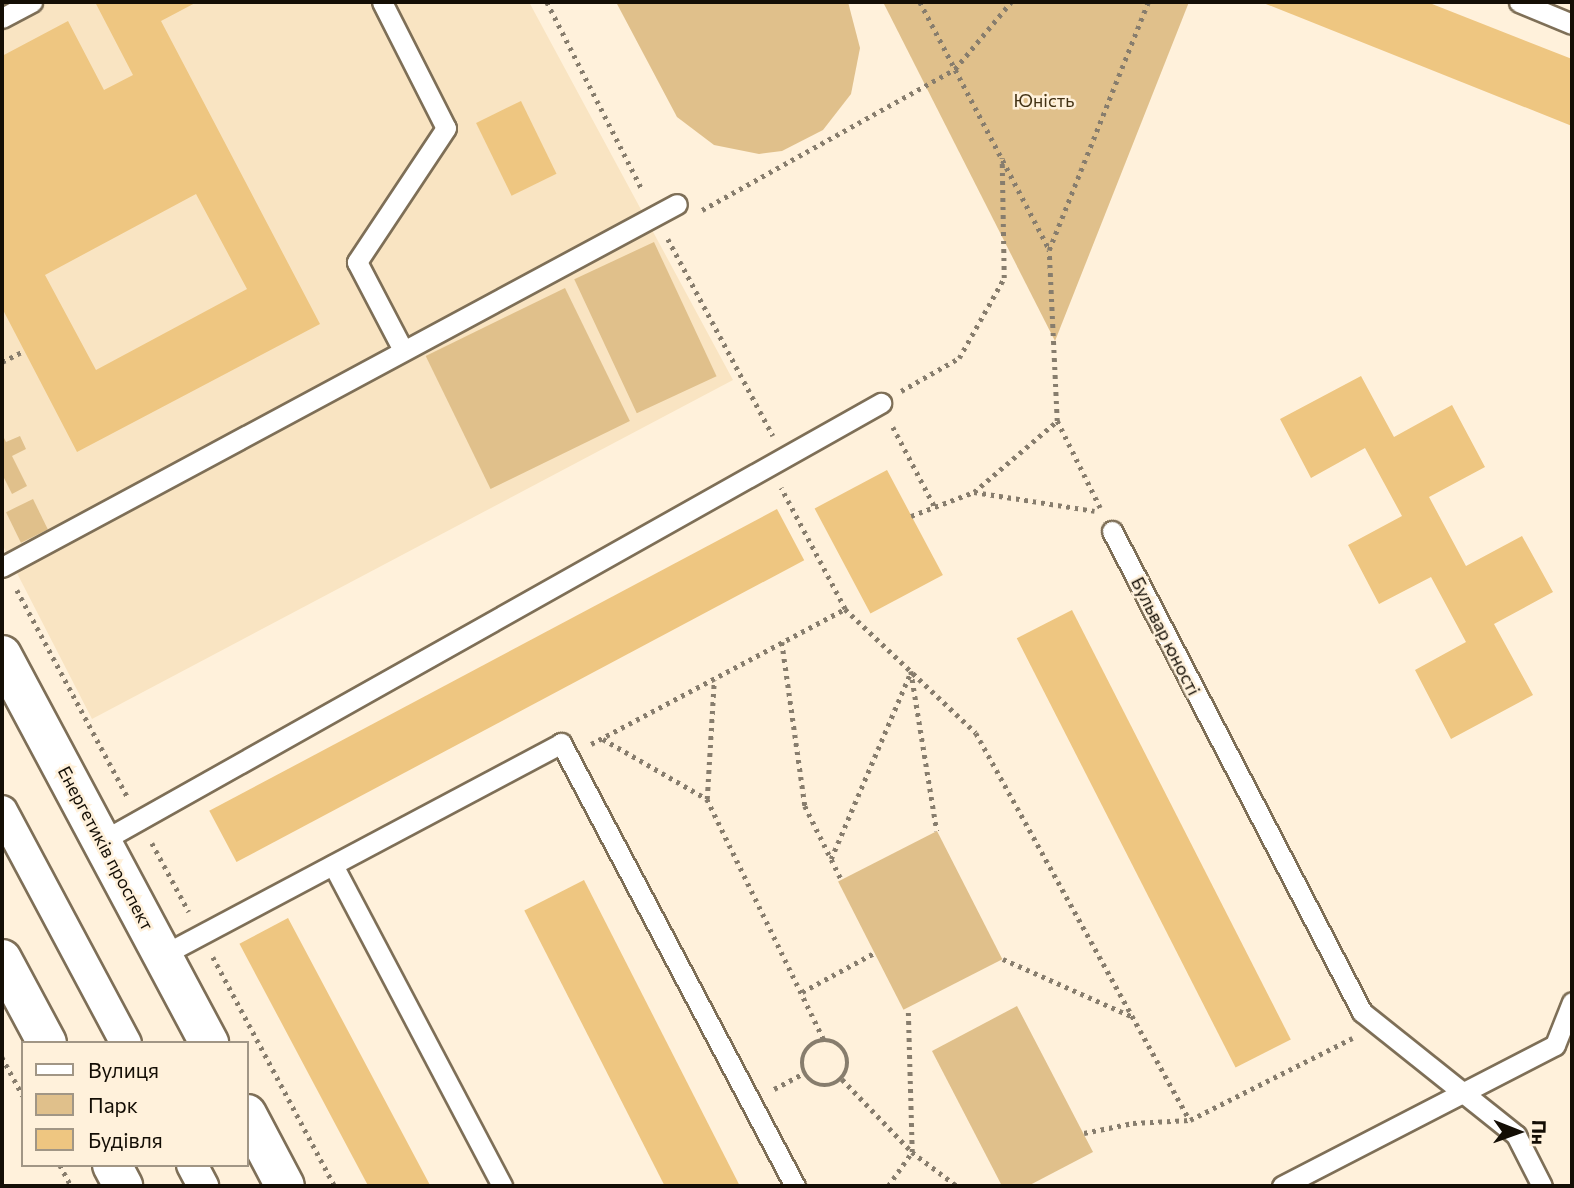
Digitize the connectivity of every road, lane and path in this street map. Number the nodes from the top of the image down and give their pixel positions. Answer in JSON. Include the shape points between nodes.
{"nodes":[{"id":1,"x":32,"y":2,"type":"edge"},
{"id":2,"x":382,"y":2,"type":"edge"},
{"id":3,"x":920,"y":2,"type":"edge"},
{"id":4,"x":1011,"y":2,"type":"edge"},
{"id":5,"x":1148,"y":2,"type":"edge"},
{"id":6,"x":1519,"y":2,"type":"edge"},
{"id":7,"x":2,"y":18,"type":"edge"},
{"id":8,"x":1572,"y":24,"type":"edge"},
{"id":9,"x":955,"y":69,"type":"junction"},
{"id":10,"x":1002,"y":158,"type":"junction"},
{"id":11,"x":677,"y":204,"type":"dead end"},
{"id":12,"x":700,"y":211,"type":"dead end"},
{"id":13,"x":1049,"y":250,"type":"junction"},
{"id":14,"x":403,"y":350,"type":"junction"},
{"id":15,"x":24,"y":351,"type":"dead end"},
{"id":16,"x":2,"y":362,"type":"edge"},
{"id":17,"x":881,"y":403,"type":"junction"},
{"id":18,"x":1057,"y":421,"type":"junction"},
{"id":19,"x":769,"y":463,"type":"junction"},
{"id":20,"x":974,"y":492,"type":"junction"},
{"id":21,"x":935,"y":507,"type":"junction"},
{"id":22,"x":911,"y":516,"type":"dead end"},
{"id":23,"x":1112,"y":531,"type":"dead end"},
{"id":24,"x":3,"y":566,"type":"edge"},
{"id":25,"x":845,"y":609,"type":"junction"},
{"id":26,"x":782,"y":642,"type":"junction"},
{"id":27,"x":2,"y":655,"type":"edge"},
{"id":28,"x":911,"y":671,"type":"junction"},
{"id":29,"x":714,"y":679,"type":"junction"},
{"id":30,"x":603,"y":738,"type":"junction"},
{"id":31,"x":569,"y":756,"type":"junction"},
{"id":32,"x":707,"y":799,"type":"junction"},
{"id":33,"x":2,"y":811,"type":"edge"},
{"id":34,"x":140,"y":820,"type":"junction"},
{"id":35,"x":937,"y":831,"type":"dead end"},
{"id":36,"x":102,"y":841,"type":"junction"},
{"id":37,"x":831,"y":859,"type":"junction"},
{"id":38,"x":334,"y":864,"type":"junction"},
{"id":39,"x":842,"y":881,"type":"dead end"},
{"id":40,"x":201,"y":935,"type":"junction"},
{"id":41,"x":876,"y":952,"type":"dead end"},
{"id":42,"x":163,"y":955,"type":"junction"},
{"id":43,"x":2,"y":959,"type":"edge"},
{"id":44,"x":1003,"y":959,"type":"dead end"},
{"id":45,"x":802,"y":992,"type":"junction"},
{"id":46,"x":1572,"y":1002,"type":"edge"},
{"id":47,"x":908,"y":1010,"type":"dead end"},
{"id":48,"x":1133,"y":1017,"type":"junction"},
{"id":49,"x":1378,"y":1024,"type":"junction"},
{"id":50,"x":824,"y":1040,"type":"junction"},
{"id":51,"x":46,"y":1041,"type":"edge"},
{"id":52,"x":125,"y":1041,"type":"edge"},
{"id":53,"x":208,"y":1041,"type":"edge"},
{"id":54,"x":2,"y":1057,"type":"edge"},
{"id":55,"x":804,"y":1073,"type":"junction"},
{"id":56,"x":842,"y":1079,"type":"junction"},
{"id":57,"x":21,"y":1092,"type":"edge"},
{"id":58,"x":1462,"y":1093,"type":"junction"},
{"id":59,"x":750,"y":1101,"type":"junction"},
{"id":60,"x":248,"y":1116,"type":"edge"},
{"id":61,"x":1190,"y":1120,"type":"junction"},
{"id":62,"x":1084,"y":1133,"type":"dead end"},
{"id":63,"x":912,"y":1152,"type":"junction"},
{"id":64,"x":61,"y":1167,"type":"edge"},
{"id":65,"x":113,"y":1167,"type":"edge"},
{"id":66,"x":193,"y":1167,"type":"edge"},
{"id":67,"x":71,"y":1186,"type":"edge"},
{"id":68,"x":123,"y":1186,"type":"edge"},
{"id":69,"x":204,"y":1186,"type":"edge"},
{"id":70,"x":285,"y":1186,"type":"edge"},
{"id":71,"x":335,"y":1186,"type":"edge"},
{"id":72,"x":502,"y":1186,"type":"edge"},
{"id":73,"x":795,"y":1186,"type":"edge"},
{"id":74,"x":888,"y":1186,"type":"edge"},
{"id":75,"x":957,"y":1186,"type":"edge"},
{"id":76,"x":1282,"y":1186,"type":"edge"},
{"id":77,"x":1542,"y":1186,"type":"edge"}],
"edges":[{"from":1,"to":7,"type":"lane"},
{"from":2,"to":14,"type":"lane","via":[[446,128],[357,262]]},
{"from":3,"to":9,"type":"path"},
{"from":4,"to":9,"type":"path"},
{"from":5,"to":13,"type":"path"},
{"from":6,"to":8,"type":"lane"},
{"from":9,"to":10,"type":"path"},
{"from":9,"to":12,"type":"path"},
{"from":10,"to":13,"type":"path"},
{"from":10,"to":17,"type":"path","via":[[1004,278],[959,358]]},
{"from":11,"to":14,"type":"lane"},
{"from":13,"to":18,"type":"path"},
{"from":14,"to":24,"type":"lane"},
{"from":15,"to":16,"type":"path"},
{"from":17,"to":19,"type":"lane"},
{"from":17,"to":21,"type":"path"},
{"from":18,"to":20,"type":"path"},
{"from":18,"to":20,"type":"path","via":[[1102,512]]},
{"from":19,"to":25,"type":"path"},
{"from":19,"to":34,"type":"lane"},
{"from":20,"to":21,"type":"path"},
{"from":21,"to":22,"type":"path"},
{"from":23,"to":49,"type":"lane","name":"Бульвар юності","via":[[1362,1012]]},
{"from":24,"to":34,"type":"path"},
{"from":25,"to":26,"type":"path"},
{"from":25,"to":28,"type":"path"},
{"from":26,"to":29,"type":"path"},
{"from":26,"to":37,"type":"path","via":[[805,806]]},
{"from":27,"to":36,"type":"street","name":"Енергетиків проспект"},
{"from":28,"to":35,"type":"path"},
{"from":28,"to":37,"type":"path"},
{"from":28,"to":48,"type":"path","via":[[976,733]]},
{"from":29,"to":30,"type":"path"},
{"from":29,"to":32,"type":"path"},
{"from":30,"to":31,"type":"path"},
{"from":30,"to":32,"type":"path"},
{"from":31,"to":38,"type":"lane","via":[[561,743]]},
{"from":31,"to":59,"type":"lane"},
{"from":32,"to":45,"type":"path"},
{"from":33,"to":52,"type":"street"},
{"from":34,"to":36,"type":"lane"},
{"from":34,"to":40,"type":"path"},
{"from":36,"to":42,"type":"street","name":"Енергетиків проспект"},
{"from":37,"to":39,"type":"path"},
{"from":38,"to":40,"type":"lane"},
{"from":38,"to":72,"type":"lane"},
{"from":40,"to":42,"type":"lane"},
{"from":40,"to":71,"type":"path"},
{"from":41,"to":45,"type":"path"},
{"from":42,"to":53,"type":"street","name":"Енергетиків проспект"},
{"from":43,"to":51,"type":"street"},
{"from":44,"to":48,"type":"path"},
{"from":45,"to":50,"type":"path"},
{"from":46,"to":58,"type":"lane","via":[[1555,1045]]},
{"from":47,"to":63,"type":"path"},
{"from":48,"to":61,"type":"path"},
{"from":49,"to":58,"type":"lane","name":"Бульвар юності"},
{"from":49,"to":61,"type":"path"},
{"from":50,"to":55,"type":"path","via":[[806,1051]]},
{"from":50,"to":56,"type":"path","via":[[844,1050],[848,1064]]},
{"from":54,"to":57,"type":"path"},
{"from":55,"to":56,"type":"path","via":[[822,1086]]},
{"from":55,"to":59,"type":"path"},
{"from":56,"to":63,"type":"path"},
{"from":58,"to":76,"type":"lane"},
{"from":58,"to":77,"type":"lane","name":"Бульвар юності","via":[[1516,1135]]},
{"from":59,"to":73,"type":"lane"},
{"from":60,"to":70,"type":"street"},
{"from":61,"to":62,"type":"path","via":[[1133,1123]]},
{"from":63,"to":74,"type":"path"},
{"from":63,"to":75,"type":"path"},
{"from":64,"to":67,"type":"path"},
{"from":65,"to":68,"type":"street"},
{"from":66,"to":69,"type":"street"}]}
